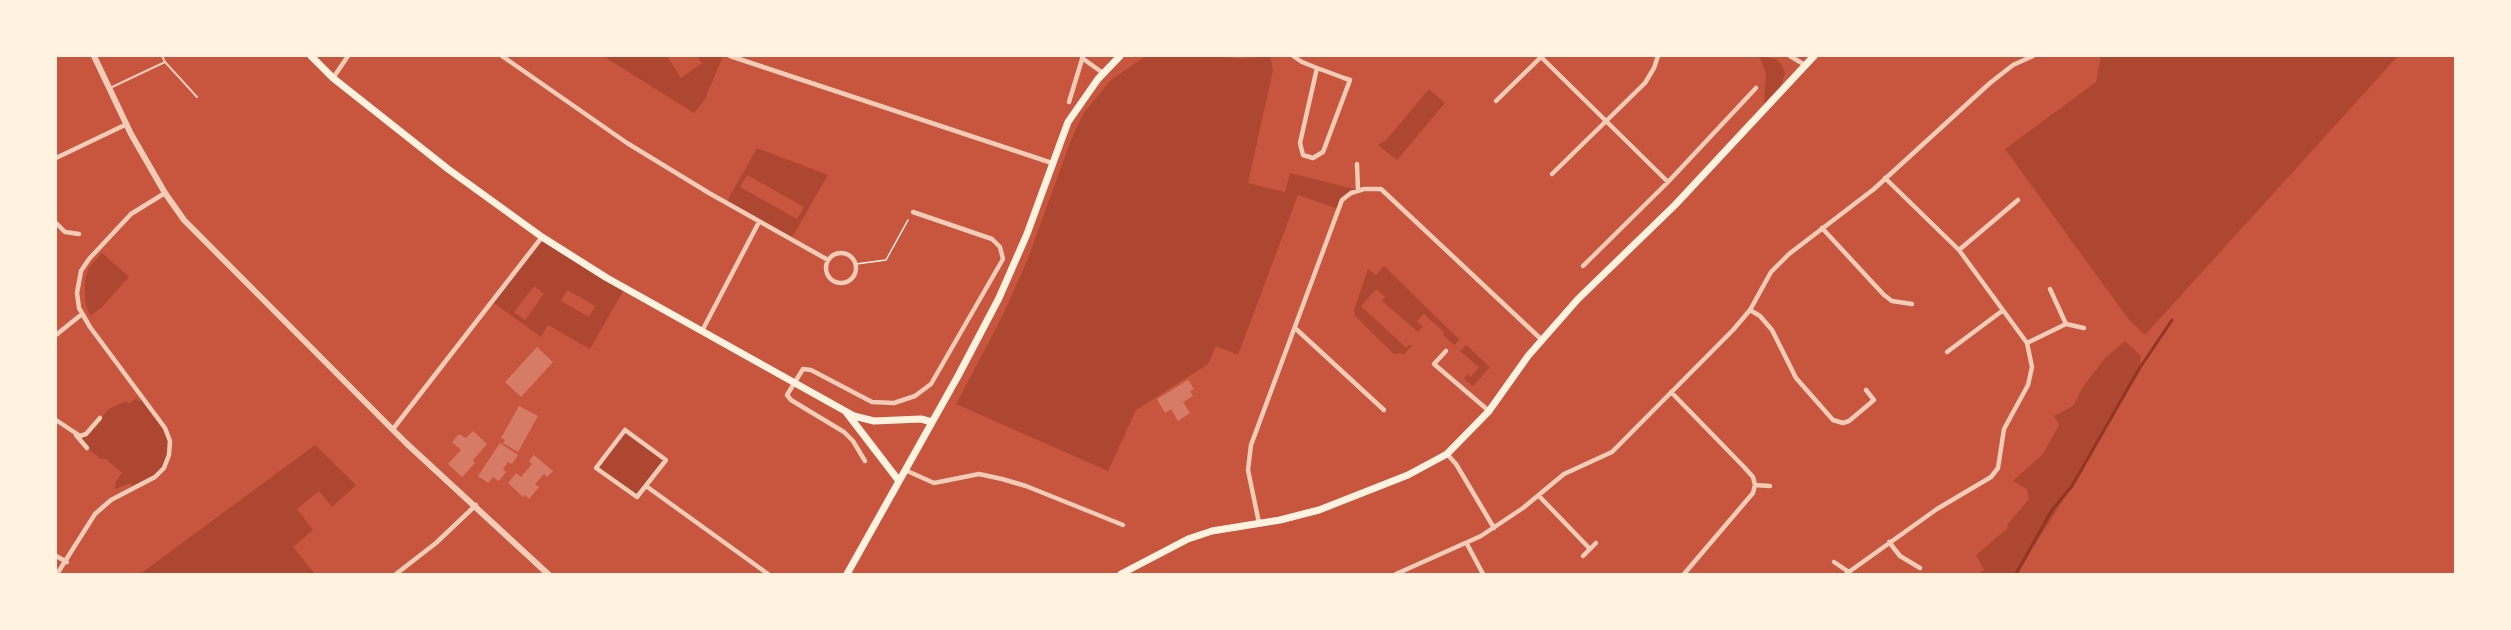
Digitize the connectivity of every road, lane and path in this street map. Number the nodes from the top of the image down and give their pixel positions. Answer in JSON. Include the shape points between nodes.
{"nodes":[{"id":1,"x":94,"y":56,"type":"edge"},
{"id":2,"x":162,"y":56,"type":"edge"},
{"id":3,"x":311,"y":56,"type":"edge"},
{"id":4,"x":348,"y":56,"type":"edge"},
{"id":5,"x":502,"y":56,"type":"edge"},
{"id":6,"x":730,"y":56,"type":"edge"},
{"id":7,"x":1120,"y":56,"type":"edge"},
{"id":8,"x":1293,"y":56,"type":"edge"},
{"id":9,"x":1540,"y":56,"type":"edge"},
{"id":10,"x":1552,"y":56,"type":"edge"},
{"id":11,"x":1658,"y":56,"type":"edge"},
{"id":12,"x":1790,"y":56,"type":"edge"},
{"id":13,"x":1814,"y":56,"type":"edge"},
{"id":14,"x":2032,"y":56,"type":"edge"},
{"id":15,"x":1083,"y":57,"type":"edge"},
{"id":16,"x":165,"y":62,"type":"junction"},
{"id":17,"x":1546,"y":62,"type":"junction"},
{"id":18,"x":1805,"y":65,"type":"junction"},
{"id":19,"x":1317,"y":68,"type":"junction"},
{"id":20,"x":1102,"y":74,"type":"junction"},
{"id":21,"x":333,"y":78,"type":"junction"},
{"id":22,"x":1756,"y":88,"type":"dead end"},
{"id":23,"x":109,"y":89,"type":"junction"},
{"id":24,"x":197,"y":97,"type":"dead end"},
{"id":25,"x":1496,"y":101,"type":"dead end"},
{"id":26,"x":1069,"y":102,"type":"dead end"},
{"id":27,"x":1605,"y":121,"type":"junction"},
{"id":28,"x":127,"y":124,"type":"junction"},
{"id":29,"x":56,"y":158,"type":"edge"},
{"id":30,"x":1052,"y":163,"type":"junction"},
{"id":31,"x":1357,"y":164,"type":"dead end"},
{"id":32,"x":1552,"y":174,"type":"dead end"},
{"id":33,"x":1886,"y":178,"type":"junction"},
{"id":34,"x":1668,"y":182,"type":"junction"},
{"id":35,"x":1358,"y":190,"type":"junction"},
{"id":36,"x":165,"y":193,"type":"junction"},
{"id":37,"x":2018,"y":200,"type":"dead end"},
{"id":38,"x":913,"y":212,"type":"joint"},
{"id":39,"x":759,"y":222,"type":"junction"},
{"id":40,"x":56,"y":223,"type":"edge"},
{"id":41,"x":1822,"y":228,"type":"junction"},
{"id":42,"x":78,"y":234,"type":"dead end"},
{"id":43,"x":542,"y":237,"type":"junction"},
{"id":44,"x":1959,"y":250,"type":"junction"},
{"id":45,"x":828,"y":260,"type":"junction"},
{"id":46,"x":856,"y":264,"type":"junction"},
{"id":47,"x":1583,"y":266,"type":"dead end"},
{"id":48,"x":2050,"y":289,"type":"dead end"},
{"id":49,"x":1912,"y":304,"type":"dead end"},
{"id":50,"x":1750,"y":310,"type":"junction"},
{"id":51,"x":2002,"y":311,"type":"junction"},
{"id":52,"x":82,"y":315,"type":"junction"},
{"id":53,"x":2066,"y":324,"type":"junction"},
{"id":54,"x":1295,"y":328,"type":"junction"},
{"id":55,"x":2084,"y":328,"type":"dead end"},
{"id":56,"x":702,"y":331,"type":"junction"},
{"id":57,"x":56,"y":335,"type":"edge"},
{"id":58,"x":1542,"y":339,"type":"junction"},
{"id":59,"x":2027,"y":343,"type":"junction"},
{"id":60,"x":1446,"y":351,"type":"dead end"},
{"id":61,"x":1947,"y":352,"type":"dead end"},
{"id":62,"x":795,"y":383,"type":"junction"},
{"id":63,"x":1866,"y":390,"type":"dead end"},
{"id":64,"x":1671,"y":392,"type":"junction"},
{"id":65,"x":1384,"y":410,"type":"dead end"},
{"id":66,"x":845,"y":411,"type":"junction"},
{"id":67,"x":1489,"y":411,"type":"junction"},
{"id":68,"x":100,"y":418,"type":"dead end"},
{"id":69,"x":56,"y":420,"type":"edge"},
{"id":70,"x":932,"y":422,"type":"junction"},
{"id":71,"x":393,"y":429,"type":"junction"},
{"id":72,"x":76,"y":435,"type":"junction"},
{"id":73,"x":87,"y":448,"type":"dead end"},
{"id":74,"x":1447,"y":454,"type":"junction"},
{"id":75,"x":865,"y":461,"type":"dead end"},
{"id":76,"x":905,"y":470,"type":"junction"},
{"id":77,"x":899,"y":481,"type":"junction"},
{"id":78,"x":1755,"y":485,"type":"junction"},
{"id":79,"x":646,"y":486,"type":"junction"},
{"id":80,"x":1770,"y":486,"type":"dead end"},
{"id":81,"x":1539,"y":496,"type":"junction"},
{"id":82,"x":476,"y":505,"type":"junction"},
{"id":83,"x":1259,"y":523,"type":"junction"},
{"id":84,"x":1123,"y":525,"type":"dead end"},
{"id":85,"x":1494,"y":528,"type":"junction"},
{"id":86,"x":1888,"y":542,"type":"junction"},
{"id":87,"x":1596,"y":543,"type":"dead end"},
{"id":88,"x":1467,"y":544,"type":"junction"},
{"id":89,"x":1590,"y":549,"type":"junction"},
{"id":90,"x":56,"y":556,"type":"edge"},
{"id":91,"x":1583,"y":556,"type":"dead end"},
{"id":92,"x":67,"y":562,"type":"junction"},
{"id":93,"x":1834,"y":562,"type":"dead end"},
{"id":94,"x":1920,"y":568,"type":"dead end"},
{"id":95,"x":1847,"y":573,"type":"edge"},
{"id":96,"x":57,"y":574,"type":"edge"},
{"id":97,"x":396,"y":574,"type":"edge"},
{"id":98,"x":548,"y":574,"type":"edge"},
{"id":99,"x":768,"y":574,"type":"edge"},
{"id":100,"x":849,"y":574,"type":"edge"},
{"id":101,"x":1120,"y":574,"type":"edge"},
{"id":102,"x":1396,"y":574,"type":"edge"},
{"id":103,"x":1483,"y":574,"type":"edge"},
{"id":104,"x":1684,"y":574,"type":"edge"}],
"edges":[{"from":1,"to":23,"type":"street"},
{"from":2,"to":16,"type":"lane"},
{"from":3,"to":21,"type":"main road"},
{"from":4,"to":21,"type":"street"},
{"from":5,"to":39,"type":"street","via":[[627,143]]},
{"from":6,"to":30,"type":"street"},
{"from":7,"to":20,"type":"main road"},
{"from":8,"to":19,"type":"street"},
{"from":9,"to":17,"type":"street"},
{"from":9,"to":25,"type":"street"},
{"from":10,"to":17,"type":"street"},
{"from":11,"to":27,"type":"street","via":[[1648,78]]},
{"from":12,"to":18,"type":"street"},
{"from":13,"to":18,"type":"main road"},
{"from":14,"to":33,"type":"street","via":[[1990,83]]},
{"from":15,"to":20,"type":"street"},
{"from":15,"to":26,"type":"street"},
{"from":16,"to":23,"type":"lane"},
{"from":16,"to":24,"type":"lane"},
{"from":17,"to":27,"type":"street"},
{"from":18,"to":58,"type":"main road","via":[[1675,205],[1585,291]]},
{"from":19,"to":19,"type":"street","via":[[1300,139],[1303,155],[1313,158],[1323,152],[1350,80]]},
{"from":20,"to":30,"type":"main road","via":[[1068,122]]},
{"from":21,"to":43,"type":"main road"},
{"from":22,"to":34,"type":"street"},
{"from":23,"to":28,"type":"street"},
{"from":27,"to":32,"type":"street"},
{"from":27,"to":34,"type":"street"},
{"from":28,"to":29,"type":"street"},
{"from":28,"to":36,"type":"street"},
{"from":30,"to":70,"type":"main road","via":[[999,298]]},
{"from":31,"to":35,"type":"street"},
{"from":33,"to":41,"type":"street"},
{"from":33,"to":44,"type":"street"},
{"from":34,"to":47,"type":"street"},
{"from":35,"to":54,"type":"street","via":[[1342,200]]},
{"from":35,"to":58,"type":"street","via":[[1381,189]]},
{"from":36,"to":52,"type":"street","via":[[131,214],[85,265],[77,293]]},
{"from":36,"to":71,"type":"street","via":[[184,220]]},
{"from":37,"to":44,"type":"street"},
{"from":38,"to":46,"type":"path","via":[[886,260]]},
{"from":38,"to":62,"type":"street","via":[[992,238],[1003,254],[1002,263],[931,384],[908,399],[886,403],[872,402],[811,370],[803,369]]},
{"from":39,"to":45,"type":"street"},
{"from":39,"to":56,"type":"street"},
{"from":40,"to":42,"type":"street","via":[[68,234]]},
{"from":41,"to":49,"type":"street","via":[[1884,296]]},
{"from":41,"to":50,"type":"street","via":[[1776,266]]},
{"from":43,"to":56,"type":"main road"},
{"from":43,"to":71,"type":"street"},
{"from":44,"to":51,"type":"street"},
{"from":45,"to":46,"type":"street","via":[[843,252],[852,256]]},
{"from":45,"to":46,"type":"street","via":[[830,278],[842,283],[854,277]]},
{"from":48,"to":53,"type":"street"},
{"from":50,"to":63,"type":"street","via":[[1766,323],[1796,378],[1833,420],[1849,421],[1874,400]]},
{"from":50,"to":64,"type":"street"},
{"from":51,"to":59,"type":"street"},
{"from":51,"to":61,"type":"street"},
{"from":52,"to":57,"type":"street"},
{"from":52,"to":92,"type":"street","via":[[165,428],[170,448],[160,473],[111,500],[95,514]]},
{"from":53,"to":55,"type":"street"},
{"from":53,"to":59,"type":"street"},
{"from":54,"to":65,"type":"street"},
{"from":54,"to":83,"type":"street","via":[[1249,454],[1249,477]]},
{"from":56,"to":62,"type":"main road"},
{"from":58,"to":67,"type":"main road"},
{"from":59,"to":86,"type":"street","via":[[2031,376],[2004,429],[1995,473]]},
{"from":60,"to":67,"type":"street","via":[[1434,364]]},
{"from":62,"to":66,"type":"main road"},
{"from":62,"to":75,"type":"street","via":[[787,395],[791,400],[844,432]]},
{"from":64,"to":78,"type":"street","via":[[1744,467]]},
{"from":64,"to":81,"type":"street","via":[[1609,454],[1571,470]]},
{"from":66,"to":70,"type":"main road","via":[[874,421]]},
{"from":66,"to":77,"type":"main road"},
{"from":67,"to":74,"type":"main road"},
{"from":68,"to":72,"type":"street","via":[[86,434]]},
{"from":69,"to":72,"type":"street"},
{"from":70,"to":76,"type":"main road"},
{"from":71,"to":82,"type":"street"},
{"from":72,"to":73,"type":"street"},
{"from":74,"to":83,"type":"main road","via":[[1408,476],[1336,505]]},
{"from":74,"to":85,"type":"street"},
{"from":76,"to":77,"type":"main road"},
{"from":76,"to":84,"type":"street","via":[[934,483],[979,474],[1002,479]]},
{"from":77,"to":100,"type":"main road"},
{"from":78,"to":80,"type":"street"},
{"from":78,"to":104,"type":"street","via":[[1753,493]]},
{"from":79,"to":79,"type":"street","via":[[637,497],[596,468],[625,430],[666,460]]},
{"from":79,"to":99,"type":"street"},
{"from":81,"to":85,"type":"street"},
{"from":81,"to":89,"type":"street"},
{"from":82,"to":97,"type":"street"},
{"from":82,"to":98,"type":"street"},
{"from":83,"to":101,"type":"main road","via":[[1188,539]]},
{"from":85,"to":88,"type":"street"},
{"from":86,"to":94,"type":"street","via":[[1900,556]]},
{"from":86,"to":95,"type":"street"},
{"from":87,"to":89,"type":"street"},
{"from":88,"to":102,"type":"street"},
{"from":88,"to":103,"type":"street"},
{"from":89,"to":91,"type":"street"},
{"from":90,"to":92,"type":"street"},
{"from":92,"to":96,"type":"street"},
{"from":93,"to":95,"type":"street"}]}
